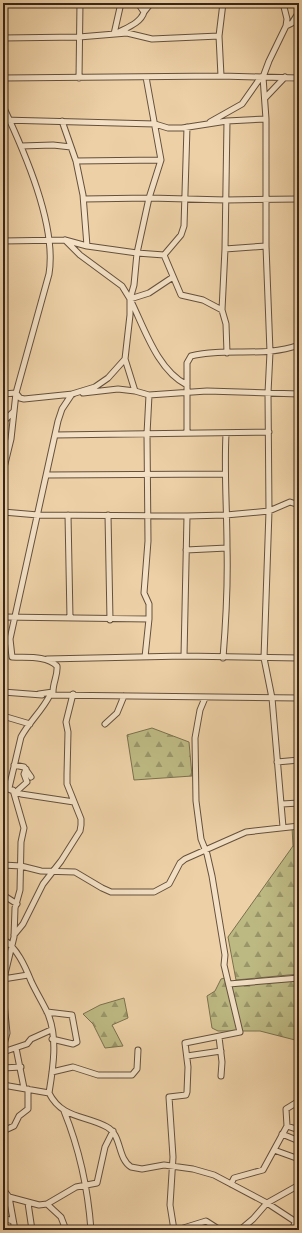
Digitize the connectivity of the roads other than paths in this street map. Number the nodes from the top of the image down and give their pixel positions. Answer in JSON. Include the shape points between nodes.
{"nodes":[{"id":1,"x":80,"y":3,"type":"edge"},
{"id":2,"x":121,"y":3,"type":"edge"},
{"id":3,"x":138,"y":3,"type":"edge"},
{"id":4,"x":151,"y":3,"type":"edge"},
{"id":5,"x":223,"y":3,"type":"edge"},
{"id":6,"x":282,"y":3,"type":"edge"},
{"id":7,"x":288,"y":3,"type":"edge"},
{"id":8,"x":286,"y":11,"type":"junction"},
{"id":9,"x":144,"y":12,"type":"junction"},
{"id":10,"x":299,"y":12,"type":"edge"},
{"id":11,"x":286,"y":26,"type":"junction"},
{"id":12,"x":114,"y":34,"type":"junction"},
{"id":13,"x":79,"y":36,"type":"junction"},
{"id":14,"x":219,"y":36,"type":"junction"},
{"id":15,"x":3,"y":38,"type":"edge"},
{"id":16,"x":221,"y":76,"type":"junction"},
{"id":17,"x":146,"y":77,"type":"junction"},
{"id":18,"x":262,"y":77,"type":"junction"},
{"id":19,"x":3,"y":78,"type":"edge"},
{"id":20,"x":80,"y":78,"type":"junction"},
{"id":21,"x":285,"y":78,"type":"junction"},
{"id":22,"x":299,"y":78,"type":"edge"},
{"id":23,"x":265,"y":98,"type":"junction"},
{"id":24,"x":3,"y":106,"type":"edge"},
{"id":25,"x":266,"y":119,"type":"junction"},
{"id":26,"x":3,"y":120,"type":"edge"},
{"id":27,"x":10,"y":120,"type":"junction"},
{"id":28,"x":62,"y":121,"type":"junction"},
{"id":29,"x":227,"y":121,"type":"junction"},
{"id":30,"x":155,"y":124,"type":"junction"},
{"id":31,"x":208,"y":124,"type":"junction"},
{"id":32,"x":187,"y":127,"type":"junction"},
{"id":33,"x":22,"y":146,"type":"junction"},
{"id":34,"x":71,"y":147,"type":"junction"},
{"id":35,"x":161,"y":160,"type":"junction"},
{"id":36,"x":76,"y":161,"type":"junction"},
{"id":37,"x":149,"y":198,"type":"junction"},
{"id":38,"x":84,"y":199,"type":"junction"},
{"id":39,"x":185,"y":199,"type":"junction"},
{"id":40,"x":266,"y":199,"type":"junction"},
{"id":41,"x":299,"y":199,"type":"edge"},
{"id":42,"x":226,"y":200,"type":"junction"},
{"id":43,"x":49,"y":239,"type":"junction"},
{"id":44,"x":65,"y":240,"type":"junction"},
{"id":45,"x":3,"y":241,"type":"edge"},
{"id":46,"x":87,"y":246,"type":"junction"},
{"id":47,"x":266,"y":246,"type":"junction"},
{"id":48,"x":225,"y":249,"type":"junction"},
{"id":49,"x":137,"y":253,"type":"junction"},
{"id":50,"x":164,"y":254,"type":"junction"},
{"id":51,"x":173,"y":277,"type":"junction"},
{"id":52,"x":130,"y":299,"type":"junction"},
{"id":53,"x":222,"y":310,"type":"junction"},
{"id":54,"x":299,"y":345,"type":"edge"},
{"id":55,"x":270,"y":352,"type":"junction"},
{"id":56,"x":227,"y":353,"type":"junction"},
{"id":57,"x":125,"y":359,"type":"junction"},
{"id":58,"x":187,"y":385,"type":"junction"},
{"id":59,"x":135,"y":391,"type":"junction"},
{"id":60,"x":16,"y":393,"type":"junction"},
{"id":61,"x":187,"y":393,"type":"junction"},
{"id":62,"x":268,"y":393,"type":"junction"},
{"id":63,"x":3,"y":394,"type":"edge"},
{"id":64,"x":72,"y":394,"type":"junction"},
{"id":65,"x":299,"y":394,"type":"edge"},
{"id":66,"x":149,"y":395,"type":"junction"},
{"id":67,"x":14,"y":411,"type":"junction"},
{"id":68,"x":3,"y":422,"type":"edge"},
{"id":69,"x":187,"y":432,"type":"junction"},
{"id":70,"x":269,"y":432,"type":"junction"},
{"id":71,"x":147,"y":434,"type":"junction"},
{"id":72,"x":226,"y":434,"type":"junction"},
{"id":73,"x":55,"y":436,"type":"junction"},
{"id":74,"x":5,"y":457,"type":"edge"},
{"id":75,"x":3,"y":472,"type":"edge"},
{"id":76,"x":147,"y":474,"type":"junction"},
{"id":77,"x":224,"y":474,"type":"junction"},
{"id":78,"x":47,"y":475,"type":"junction"},
{"id":79,"x":299,"y":505,"type":"edge"},
{"id":80,"x":269,"y":510,"type":"junction"},
{"id":81,"x":3,"y":512,"type":"edge"},
{"id":82,"x":38,"y":515,"type":"junction"},
{"id":83,"x":68,"y":515,"type":"junction"},
{"id":84,"x":108,"y":515,"type":"junction"},
{"id":85,"x":226,"y":515,"type":"junction"},
{"id":86,"x":146,"y":516,"type":"junction"},
{"id":87,"x":187,"y":516,"type":"junction"},
{"id":88,"x":227,"y":548,"type":"junction"},
{"id":89,"x":186,"y":550,"type":"junction"},
{"id":90,"x":3,"y":617,"type":"edge"},
{"id":91,"x":15,"y":618,"type":"junction"},
{"id":92,"x":70,"y":618,"type":"junction"},
{"id":93,"x":149,"y":619,"type":"junction"},
{"id":94,"x":110,"y":620,"type":"junction"},
{"id":95,"x":184,"y":656,"type":"junction"},
{"id":96,"x":145,"y":657,"type":"junction"},
{"id":97,"x":223,"y":658,"type":"junction"},
{"id":98,"x":264,"y":658,"type":"junction"},
{"id":99,"x":299,"y":658,"type":"edge"},
{"id":100,"x":42,"y":659,"type":"junction"},
{"id":101,"x":3,"y":692,"type":"edge"},
{"id":102,"x":40,"y":694,"type":"junction"},
{"id":103,"x":73,"y":694,"type":"junction"},
{"id":104,"x":50,"y":695,"type":"junction"},
{"id":105,"x":124,"y":696,"type":"junction"},
{"id":106,"x":205,"y":698,"type":"junction"},
{"id":107,"x":272,"y":698,"type":"junction"},
{"id":108,"x":299,"y":698,"type":"edge"},
{"id":109,"x":3,"y":716,"type":"edge"},
{"id":110,"x":30,"y":724,"type":"junction"},
{"id":111,"x":105,"y":724,"type":"dead end"},
{"id":112,"x":299,"y":760,"type":"edge"},
{"id":113,"x":277,"y":762,"type":"junction"},
{"id":114,"x":14,"y":765,"type":"junction"},
{"id":115,"x":26,"y":769,"type":"junction"},
{"id":116,"x":31,"y":777,"type":"dead end"},
{"id":117,"x":3,"y":787,"type":"edge"},
{"id":118,"x":13,"y":790,"type":"junction"},
{"id":119,"x":74,"y":802,"type":"junction"},
{"id":120,"x":299,"y":803,"type":"edge"},
{"id":121,"x":282,"y":804,"type":"junction"},
{"id":122,"x":299,"y":826,"type":"edge"},
{"id":123,"x":283,"y":827,"type":"junction"},
{"id":124,"x":205,"y":851,"type":"junction"},
{"id":125,"x":3,"y":865,"type":"edge"},
{"id":126,"x":22,"y":866,"type":"junction"},
{"id":127,"x":52,"y":871,"type":"junction"},
{"id":128,"x":3,"y":896,"type":"edge"},
{"id":129,"x":17,"y":904,"type":"junction"},
{"id":130,"x":14,"y":935,"type":"junction"},
{"id":131,"x":3,"y":938,"type":"edge"},
{"id":132,"x":12,"y":946,"type":"junction"},
{"id":133,"x":28,"y":975,"type":"junction"},
{"id":134,"x":299,"y":978,"type":"edge"},
{"id":135,"x":4,"y":979,"type":"edge"},
{"id":136,"x":229,"y":984,"type":"junction"},
{"id":137,"x":47,"y":1012,"type":"junction"},
{"id":138,"x":52,"y":1030,"type":"junction"},
{"id":139,"x":219,"y":1037,"type":"junction"},
{"id":140,"x":52,"y":1039,"type":"junction"},
{"id":141,"x":3,"y":1048,"type":"edge"},
{"id":142,"x":16,"y":1048,"type":"junction"},
{"id":143,"x":138,"y":1050,"type":"dead end"},
{"id":144,"x":3,"y":1052,"type":"edge"},
{"id":145,"x":221,"y":1052,"type":"junction"},
{"id":146,"x":187,"y":1056,"type":"junction"},
{"id":147,"x":21,"y":1067,"type":"junction"},
{"id":148,"x":3,"y":1068,"type":"edge"},
{"id":149,"x":52,"y":1072,"type":"junction"},
{"id":150,"x":221,"y":1076,"type":"dead end"},
{"id":151,"x":3,"y":1085,"type":"edge"},
{"id":152,"x":26,"y":1088,"type":"junction"},
{"id":153,"x":50,"y":1093,"type":"junction"},
{"id":154,"x":299,"y":1100,"type":"edge"},
{"id":155,"x":64,"y":1111,"type":"junction"},
{"id":156,"x":287,"y":1126,"type":"junction"},
{"id":157,"x":299,"y":1130,"type":"edge"},
{"id":158,"x":3,"y":1131,"type":"edge"},
{"id":159,"x":113,"y":1132,"type":"junction"},
{"id":160,"x":282,"y":1134,"type":"junction"},
{"id":161,"x":299,"y":1140,"type":"edge"},
{"id":162,"x":274,"y":1150,"type":"junction"},
{"id":163,"x":299,"y":1159,"type":"edge"},
{"id":164,"x":172,"y":1166,"type":"junction"},
{"id":165,"x":231,"y":1184,"type":"junction"},
{"id":166,"x":84,"y":1185,"type":"junction"},
{"id":167,"x":299,"y":1185,"type":"edge"},
{"id":168,"x":3,"y":1189,"type":"edge"},
{"id":169,"x":9,"y":1197,"type":"junction"},
{"id":170,"x":28,"y":1203,"type":"junction"},
{"id":171,"x":267,"y":1203,"type":"junction"},
{"id":172,"x":47,"y":1204,"type":"junction"},
{"id":173,"x":3,"y":1218,"type":"edge"},
{"id":174,"x":13,"y":1221,"type":"junction"},
{"id":175,"x":297,"y":1224,"type":"edge"},
{"id":176,"x":15,"y":1230,"type":"edge"},
{"id":177,"x":32,"y":1230,"type":"edge"},
{"id":178,"x":66,"y":1230,"type":"edge"},
{"id":179,"x":91,"y":1230,"type":"edge"},
{"id":180,"x":176,"y":1230,"type":"edge"},
{"id":181,"x":220,"y":1230,"type":"edge"},
{"id":182,"x":240,"y":1230,"type":"edge"},
{"id":183,"x":292,"y":1230,"type":"edge"}],
"edges":[{"from":1,"to":13,"type":"street"},
{"from":2,"to":12,"type":"street"},
{"from":3,"to":9,"type":"street"},
{"from":4,"to":9,"type":"street"},
{"from":5,"to":14,"type":"street"},
{"from":6,"to":8,"type":"street"},
{"from":7,"to":8,"type":"street"},
{"from":8,"to":11,"type":"street"},
{"from":9,"to":12,"type":"street","via":[[140,20]]},
{"from":10,"to":11,"type":"street","via":[[292,23]]},
{"from":11,"to":18,"type":"street"},
{"from":12,"to":13,"type":"street"},
{"from":12,"to":14,"type":"street","via":[[135,34],[152,39]]},
{"from":13,"to":15,"type":"street"},
{"from":13,"to":20,"type":"street"},
{"from":14,"to":16,"type":"street"},
{"from":16,"to":17,"type":"street"},
{"from":16,"to":18,"type":"street"},
{"from":17,"to":20,"type":"street"},
{"from":17,"to":30,"type":"street"},
{"from":18,"to":21,"type":"street"},
{"from":18,"to":23,"type":"street"},
{"from":18,"to":31,"type":"street","via":[[242,104]]},
{"from":19,"to":20,"type":"street"},
{"from":21,"to":22,"type":"street"},
{"from":21,"to":23,"type":"street"},
{"from":23,"to":25,"type":"street"},
{"from":24,"to":27,"type":"street"},
{"from":25,"to":29,"type":"street"},
{"from":25,"to":40,"type":"street"},
{"from":26,"to":27,"type":"street"},
{"from":27,"to":28,"type":"street"},
{"from":27,"to":33,"type":"street"},
{"from":28,"to":30,"type":"street"},
{"from":28,"to":34,"type":"street"},
{"from":29,"to":31,"type":"street"},
{"from":29,"to":42,"type":"street"},
{"from":30,"to":32,"type":"street","via":[[174,128]]},
{"from":30,"to":35,"type":"street"},
{"from":31,"to":32,"type":"street"},
{"from":32,"to":39,"type":"street"},
{"from":33,"to":34,"type":"street"},
{"from":33,"to":43,"type":"street"},
{"from":34,"to":36,"type":"street"},
{"from":35,"to":36,"type":"street"},
{"from":35,"to":37,"type":"street"},
{"from":36,"to":38,"type":"street"},
{"from":37,"to":38,"type":"street"},
{"from":37,"to":39,"type":"street"},
{"from":37,"to":49,"type":"street"},
{"from":38,"to":46,"type":"street"},
{"from":39,"to":42,"type":"street"},
{"from":39,"to":50,"type":"street","via":[[181,235]]},
{"from":40,"to":41,"type":"street"},
{"from":40,"to":42,"type":"street"},
{"from":40,"to":47,"type":"street"},
{"from":42,"to":48,"type":"street"},
{"from":43,"to":44,"type":"street"},
{"from":43,"to":45,"type":"street"},
{"from":43,"to":60,"type":"street","via":[[49,274]]},
{"from":44,"to":46,"type":"street"},
{"from":44,"to":52,"type":"street","via":[[80,255],[122,286]]},
{"from":46,"to":49,"type":"street"},
{"from":47,"to":48,"type":"street"},
{"from":47,"to":55,"type":"street"},
{"from":48,"to":53,"type":"street"},
{"from":49,"to":50,"type":"street"},
{"from":49,"to":52,"type":"street"},
{"from":50,"to":51,"type":"street"},
{"from":51,"to":52,"type":"street","via":[[149,293]]},
{"from":51,"to":53,"type":"street","via":[[181,295],[203,300]]},
{"from":52,"to":57,"type":"street"},
{"from":52,"to":58,"type":"street","via":[[163,364]]},
{"from":53,"to":56,"type":"street","via":[[226,324]]},
{"from":54,"to":55,"type":"street"},
{"from":55,"to":56,"type":"street"},
{"from":55,"to":62,"type":"street"},
{"from":56,"to":58,"type":"street","via":[[191,356],[187,363]]},
{"from":57,"to":59,"type":"street"},
{"from":57,"to":64,"type":"street","via":[[119,368],[100,384]]},
{"from":58,"to":61,"type":"street"},
{"from":59,"to":64,"type":"street","via":[[118,389]]},
{"from":59,"to":66,"type":"street"},
{"from":60,"to":63,"type":"street"},
{"from":60,"to":64,"type":"street","via":[[24,399]]},
{"from":60,"to":67,"type":"street"},
{"from":61,"to":62,"type":"street"},
{"from":61,"to":66,"type":"street"},
{"from":61,"to":69,"type":"street"},
{"from":62,"to":65,"type":"street"},
{"from":62,"to":70,"type":"street"},
{"from":64,"to":73,"type":"street","via":[[62,409]]},
{"from":66,"to":71,"type":"street"},
{"from":67,"to":68,"type":"street"},
{"from":67,"to":74,"type":"street"},
{"from":69,"to":71,"type":"street"},
{"from":69,"to":72,"type":"street"},
{"from":70,"to":72,"type":"street"},
{"from":70,"to":80,"type":"street"},
{"from":71,"to":73,"type":"street"},
{"from":71,"to":76,"type":"street"},
{"from":72,"to":77,"type":"street"},
{"from":73,"to":78,"type":"street"},
{"from":74,"to":75,"type":"street"},
{"from":76,"to":77,"type":"street"},
{"from":76,"to":78,"type":"street"},
{"from":76,"to":86,"type":"street"},
{"from":77,"to":85,"type":"street"},
{"from":78,"to":82,"type":"street"},
{"from":79,"to":80,"type":"street","via":[[290,502]]},
{"from":80,"to":85,"type":"street"},
{"from":80,"to":98,"type":"street"},
{"from":81,"to":82,"type":"street"},
{"from":82,"to":83,"type":"street"},
{"from":82,"to":91,"type":"street"},
{"from":83,"to":84,"type":"street"},
{"from":83,"to":92,"type":"street"},
{"from":84,"to":86,"type":"street"},
{"from":84,"to":94,"type":"street"},
{"from":85,"to":87,"type":"street"},
{"from":85,"to":88,"type":"street"},
{"from":86,"to":87,"type":"street"},
{"from":86,"to":93,"type":"street","via":[[148,541],[144,593],[149,604]]},
{"from":87,"to":89,"type":"street"},
{"from":88,"to":89,"type":"street"},
{"from":88,"to":97,"type":"street"},
{"from":89,"to":95,"type":"street"},
{"from":90,"to":91,"type":"street"},
{"from":91,"to":92,"type":"street"},
{"from":91,"to":100,"type":"street","via":[[10,639],[12,658]]},
{"from":92,"to":94,"type":"street"},
{"from":93,"to":94,"type":"street"},
{"from":93,"to":96,"type":"street"},
{"from":95,"to":96,"type":"street"},
{"from":95,"to":97,"type":"street"},
{"from":96,"to":100,"type":"street"},
{"from":97,"to":98,"type":"street"},
{"from":98,"to":99,"type":"street"},
{"from":98,"to":107,"type":"street"},
{"from":100,"to":102,"type":"street","via":[[49,660],[57,666],[58,674],[53,692]]},
{"from":101,"to":102,"type":"street"},
{"from":102,"to":104,"type":"street"},
{"from":103,"to":104,"type":"street"},
{"from":103,"to":105,"type":"street"},
{"from":103,"to":119,"type":"street","via":[[66,722],[67,784]]},
{"from":104,"to":110,"type":"street"},
{"from":105,"to":106,"type":"street"},
{"from":105,"to":111,"type":"street","via":[[117,713]]},
{"from":106,"to":107,"type":"street"},
{"from":106,"to":124,"type":"street","via":[[197,723],[194,746],[198,823]]},
{"from":107,"to":108,"type":"street"},
{"from":107,"to":113,"type":"street"},
{"from":109,"to":110,"type":"street"},
{"from":110,"to":114,"type":"street","via":[[21,737]]},
{"from":112,"to":113,"type":"street"},
{"from":113,"to":121,"type":"street"},
{"from":114,"to":115,"type":"street"},
{"from":114,"to":118,"type":"street"},
{"from":115,"to":116,"type":"street"},
{"from":115,"to":118,"type":"street","via":[[24,774],[27,782]]},
{"from":117,"to":118,"type":"street"},
{"from":118,"to":119,"type":"street","via":[[21,794]]},
{"from":118,"to":126,"type":"street","via":[[23,822]]},
{"from":119,"to":127,"type":"street","via":[[81,819],[80,831]]},
{"from":120,"to":121,"type":"street"},
{"from":121,"to":123,"type":"street"},
{"from":122,"to":123,"type":"street"},
{"from":123,"to":124,"type":"street","via":[[246,832]]},
{"from":124,"to":127,"type":"street","via":[[182,861],[169,884],[154,892],[111,892],[80,873]]},
{"from":124,"to":136,"type":"street","via":[[212,876]]},
{"from":125,"to":126,"type":"street"},
{"from":126,"to":127,"type":"street"},
{"from":126,"to":129,"type":"street"},
{"from":127,"to":130,"type":"street","via":[[23,924]]},
{"from":128,"to":129,"type":"street"},
{"from":129,"to":130,"type":"street"},
{"from":130,"to":132,"type":"street"},
{"from":131,"to":132,"type":"street"},
{"from":132,"to":133,"type":"street"},
{"from":132,"to":135,"type":"street"},
{"from":133,"to":135,"type":"street"},
{"from":133,"to":137,"type":"street"},
{"from":134,"to":136,"type":"street"},
{"from":135,"to":141,"type":"street","via":[[7,1033]]},
{"from":136,"to":139,"type":"street","via":[[240,1032]]},
{"from":137,"to":138,"type":"street"},
{"from":137,"to":140,"type":"street","via":[[72,1015],[77,1042],[73,1044]]},
{"from":138,"to":140,"type":"street"},
{"from":138,"to":142,"type":"street"},
{"from":139,"to":145,"type":"street"},
{"from":139,"to":146,"type":"street","via":[[185,1043]]},
{"from":140,"to":149,"type":"street"},
{"from":142,"to":144,"type":"street"},
{"from":142,"to":147,"type":"street"},
{"from":143,"to":149,"type":"street","via":[[137,1069],[132,1075],[98,1075],[73,1067]]},
{"from":145,"to":146,"type":"street"},
{"from":145,"to":150,"type":"street"},
{"from":146,"to":164,"type":"street","via":[[187,1094],[169,1097]]},
{"from":147,"to":148,"type":"street"},
{"from":147,"to":152,"type":"street"},
{"from":149,"to":153,"type":"street"},
{"from":151,"to":152,"type":"street"},
{"from":152,"to":153,"type":"street"},
{"from":152,"to":158,"type":"street","via":[[28,1109],[19,1116],[14,1126]]},
{"from":153,"to":155,"type":"street"},
{"from":154,"to":156,"type":"street","via":[[286,1109]]},
{"from":155,"to":159,"type":"street","via":[[107,1127]]},
{"from":155,"to":166,"type":"street","via":[[75,1141]]},
{"from":156,"to":157,"type":"street"},
{"from":156,"to":160,"type":"street"},
{"from":159,"to":164,"type":"street","via":[[131,1167]]},
{"from":159,"to":166,"type":"street","via":[[105,1147],[98,1182]]},
{"from":160,"to":161,"type":"street"},
{"from":160,"to":162,"type":"street"},
{"from":162,"to":163,"type":"street"},
{"from":162,"to":165,"type":"street","via":[[263,1170],[234,1178]]},
{"from":164,"to":165,"type":"street","via":[[207,1173]]},
{"from":164,"to":180,"type":"street","via":[[170,1205]]},
{"from":165,"to":171,"type":"street"},
{"from":166,"to":172,"type":"street","via":[[71,1189]]},
{"from":166,"to":179,"type":"street"},
{"from":167,"to":171,"type":"street"},
{"from":168,"to":169,"type":"street"},
{"from":169,"to":170,"type":"street"},
{"from":169,"to":174,"type":"street"},
{"from":170,"to":172,"type":"street"},
{"from":170,"to":177,"type":"street"},
{"from":171,"to":175,"type":"street"},
{"from":171,"to":182,"type":"street"},
{"from":172,"to":178,"type":"street","via":[[61,1217]]},
{"from":173,"to":174,"type":"street"},
{"from":174,"to":176,"type":"street"},
{"from":175,"to":183,"type":"street"},
{"from":180,"to":181,"type":"street","via":[[206,1221]]}]}
